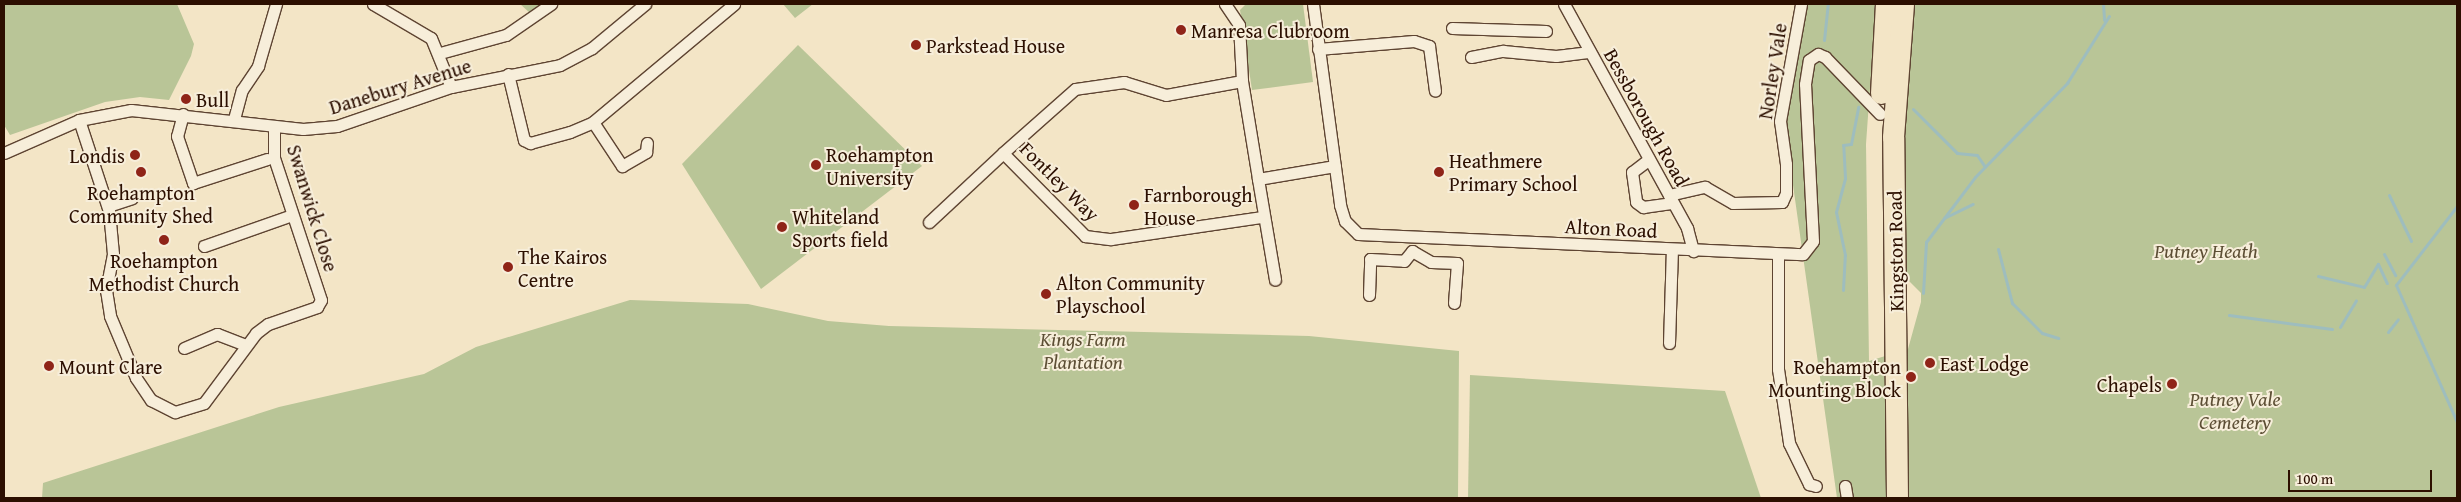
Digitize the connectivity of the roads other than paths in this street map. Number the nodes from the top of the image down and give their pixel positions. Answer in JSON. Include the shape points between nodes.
{"nodes":[{"id":1,"x":276,"y":4,"type":"edge"},
{"id":2,"x":373,"y":4,"type":"edge"},
{"id":3,"x":551,"y":4,"type":"edge"},
{"id":4,"x":644,"y":4,"type":"edge"},
{"id":5,"x":734,"y":4,"type":"edge"},
{"id":6,"x":1225,"y":4,"type":"edge"},
{"id":7,"x":1312,"y":4,"type":"edge"},
{"id":8,"x":1564,"y":4,"type":"edge"},
{"id":9,"x":1801,"y":4,"type":"edge"},
{"id":10,"x":1886,"y":4,"type":"edge"},
{"id":11,"x":1903,"y":4,"type":"edge"},
{"id":12,"x":1452,"y":28,"type":"dead end"},
{"id":13,"x":1500,"y":29,"type":"junction"},
{"id":14,"x":1546,"y":31,"type":"dead end"},
{"id":15,"x":1318,"y":49,"type":"junction"},
{"id":16,"x":1503,"y":52,"type":"junction"},
{"id":17,"x":1590,"y":52,"type":"junction"},
{"id":18,"x":440,"y":53,"type":"junction"},
{"id":19,"x":1471,"y":57,"type":"dead end"},
{"id":20,"x":508,"y":74,"type":"junction"},
{"id":21,"x":1242,"y":80,"type":"junction"},
{"id":22,"x":451,"y":87,"type":"junction"},
{"id":23,"x":1434,"y":91,"type":"dead end"},
{"id":24,"x":183,"y":114,"type":"junction"},
{"id":25,"x":1880,"y":114,"type":"junction"},
{"id":26,"x":234,"y":119,"type":"junction"},
{"id":27,"x":79,"y":120,"type":"junction"},
{"id":28,"x":593,"y":122,"type":"junction"},
{"id":29,"x":274,"y":126,"type":"junction"},
{"id":30,"x":646,"y":144,"type":"dead end"},
{"id":31,"x":1003,"y":152,"type":"junction"},
{"id":32,"x":4,"y":153,"type":"edge"},
{"id":33,"x":267,"y":159,"type":"dead end"},
{"id":34,"x":1648,"y":160,"type":"junction"},
{"id":35,"x":1335,"y":166,"type":"junction"},
{"id":36,"x":1258,"y":179,"type":"junction"},
{"id":37,"x":132,"y":198,"type":"dead end"},
{"id":38,"x":1671,"y":199,"type":"junction"},
{"id":39,"x":108,"y":206,"type":"junction"},
{"id":40,"x":292,"y":215,"type":"junction"},
{"id":41,"x":1262,"y":217,"type":"junction"},
{"id":42,"x":929,"y":222,"type":"dead end"},
{"id":43,"x":1413,"y":237,"type":"junction"},
{"id":44,"x":204,"y":246,"type":"dead end"},
{"id":45,"x":1672,"y":250,"type":"junction"},
{"id":46,"x":1412,"y":251,"type":"junction"},
{"id":47,"x":1693,"y":251,"type":"junction"},
{"id":48,"x":1778,"y":254,"type":"junction"},
{"id":49,"x":1275,"y":280,"type":"dead end"},
{"id":50,"x":1369,"y":295,"type":"dead end"},
{"id":51,"x":1454,"y":303,"type":"dead end"},
{"id":52,"x":1669,"y":343,"type":"dead end"},
{"id":53,"x":246,"y":346,"type":"junction"},
{"id":54,"x":184,"y":348,"type":"dead end"},
{"id":55,"x":1816,"y":486,"type":"dead end"},
{"id":56,"x":1845,"y":486,"type":"dead end"},
{"id":57,"x":1847,"y":498,"type":"edge"},
{"id":58,"x":1886,"y":498,"type":"edge"},
{"id":59,"x":1898,"y":498,"type":"edge"}],
"edges":[{"from":1,"to":26,"type":"street","via":[[264,48],[242,90]]},
{"from":2,"to":18,"type":"street","via":[[427,33]]},
{"from":3,"to":18,"type":"street","via":[[506,35]]},
{"from":4,"to":20,"type":"street","name":"Danebury Avenue","via":[[579,57],[542,70]]},
{"from":5,"to":28,"type":"street"},
{"from":6,"to":21,"type":"street","via":[[1239,25]]},
{"from":7,"to":15,"type":"street","name":"Alton Road"},
{"from":8,"to":17,"type":"street","name":"Bessborough Road"},
{"from":9,"to":38,"type":"street","name":"Norley Vale","via":[[1780,121],[1786,164],[1786,194],[1782,202],[1733,203],[1705,187]]},
{"from":10,"to":25,"type":"highway","name":"Kingston Road"},
{"from":11,"to":59,"type":"highway","name":"Kingston Road","via":[[1893,137]]},
{"from":12,"to":13,"type":"street"},
{"from":13,"to":14,"type":"street"},
{"from":13,"to":16,"type":"street"},
{"from":15,"to":23,"type":"street","via":[[1414,41],[1429,46]]},
{"from":15,"to":35,"type":"street","name":"Alton Road"},
{"from":16,"to":17,"type":"street","via":[[1556,56]]},
{"from":16,"to":19,"type":"street"},
{"from":17,"to":34,"type":"street","name":"Bessborough Road"},
{"from":18,"to":22,"type":"street"},
{"from":20,"to":22,"type":"street","name":"Danebury Avenue"},
{"from":20,"to":28,"type":"street","via":[[526,142]]},
{"from":21,"to":31,"type":"street","name":"Fontley Way","via":[[1166,95],[1124,82],[1076,89]]},
{"from":21,"to":36,"type":"street"},
{"from":22,"to":29,"type":"street","name":"Danebury Avenue","via":[[337,126]]},
{"from":24,"to":26,"type":"street","name":"Danebury Avenue"},
{"from":24,"to":27,"type":"street","name":"Danebury Avenue","via":[[144,109]]},
{"from":24,"to":33,"type":"street","via":[[177,136],[193,183]]},
{"from":25,"to":48,"type":"street","name":"Alton Road","via":[[1825,57],[1818,54],[1810,60],[1806,84],[1813,241],[1804,254]]},
{"from":25,"to":58,"type":"highway","name":"Kingston Road"},
{"from":26,"to":29,"type":"street","name":"Danebury Avenue"},
{"from":27,"to":32,"type":"street","name":"Danebury Avenue"},
{"from":27,"to":39,"type":"street"},
{"from":28,"to":30,"type":"street","via":[[622,166],[646,152]]},
{"from":29,"to":40,"type":"street","name":"Swanwick Close","via":[[274,158]]},
{"from":31,"to":41,"type":"street","name":"Fontley Way","via":[[1085,236],[1111,239]]},
{"from":31,"to":42,"type":"street"},
{"from":34,"to":38,"type":"street","name":"Bessborough Road"},
{"from":34,"to":38,"type":"street","via":[[1632,172],[1636,202],[1643,207]]},
{"from":35,"to":36,"type":"street"},
{"from":35,"to":43,"type":"street","name":"Alton Road","via":[[1340,205],[1350,228],[1358,234]]},
{"from":36,"to":41,"type":"street"},
{"from":37,"to":39,"type":"street"},
{"from":38,"to":47,"type":"street","name":"Bessborough Road","via":[[1687,228]]},
{"from":39,"to":53,"type":"street","via":[[113,254],[106,290],[110,316],[136,378],[152,400],[175,412],[196,409]]},
{"from":40,"to":44,"type":"street"},
{"from":40,"to":53,"type":"street","name":"Swanwick Close","via":[[321,300],[317,307],[268,324]]},
{"from":41,"to":49,"type":"street"},
{"from":43,"to":45,"type":"street","name":"Alton Road"},
{"from":43,"to":46,"type":"street"},
{"from":45,"to":47,"type":"street","name":"Alton Road"},
{"from":45,"to":52,"type":"street"},
{"from":46,"to":50,"type":"street","via":[[1404,261],[1370,259]]},
{"from":46,"to":51,"type":"street","via":[[1431,262],[1457,263]]},
{"from":47,"to":48,"type":"street","name":"Alton Road"},
{"from":48,"to":55,"type":"street","via":[[1778,369],[1788,443],[1809,484]]},
{"from":53,"to":54,"type":"street","via":[[217,334]]},
{"from":56,"to":57,"type":"street"}]}
